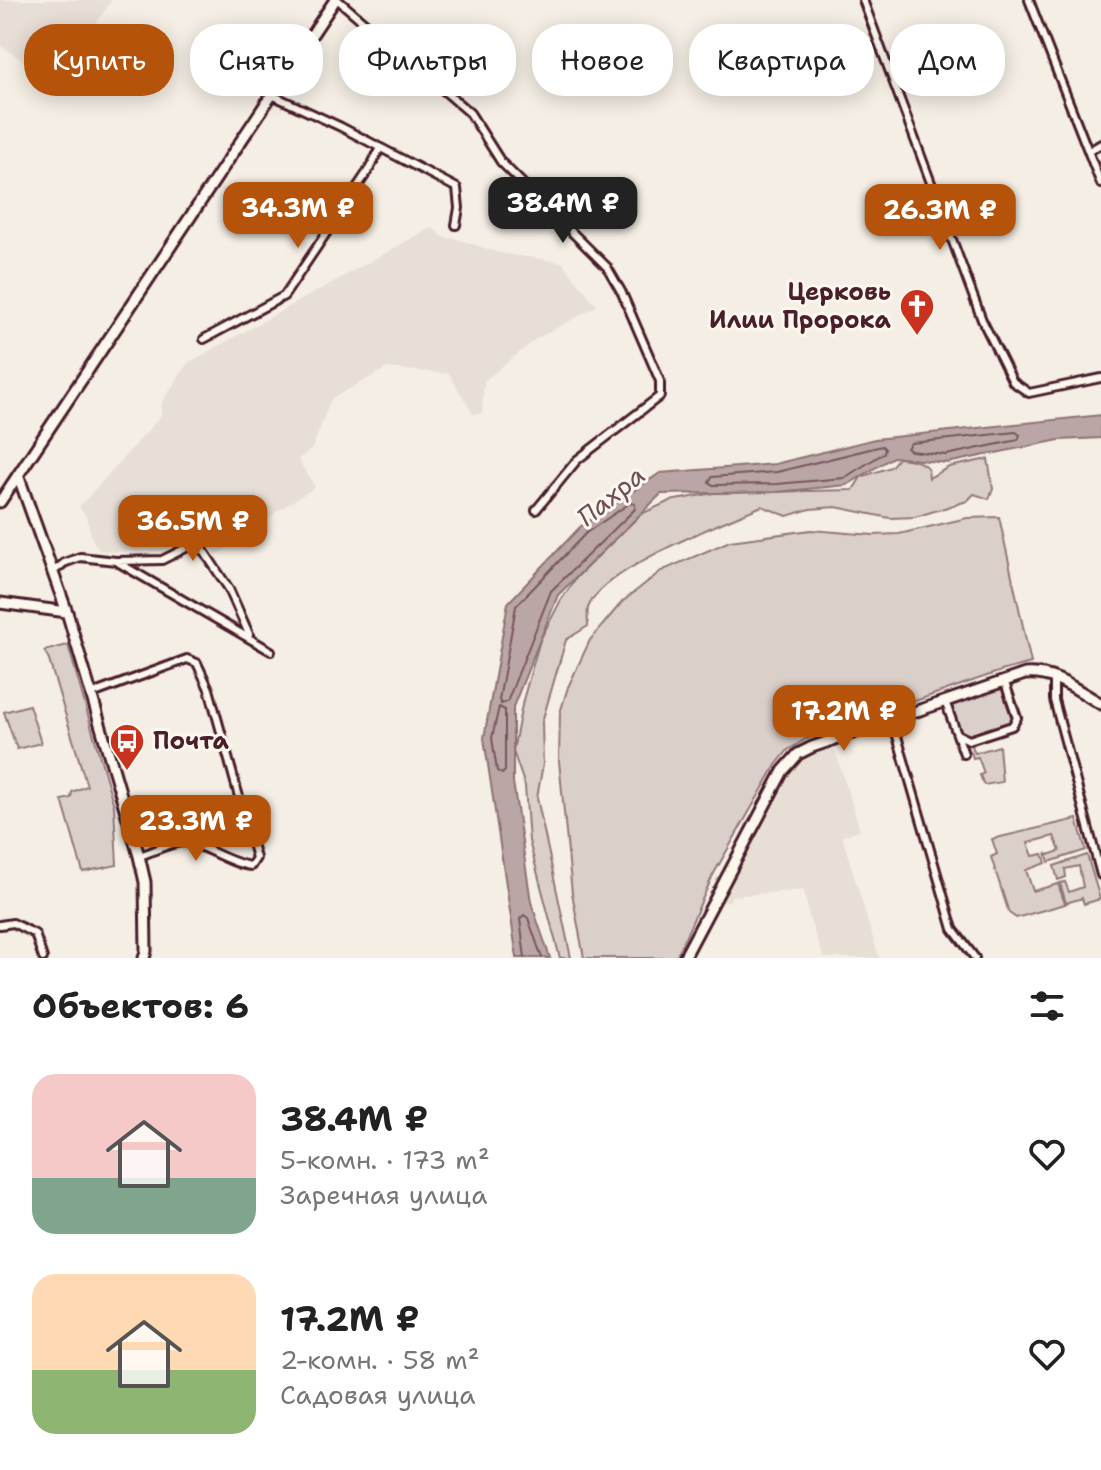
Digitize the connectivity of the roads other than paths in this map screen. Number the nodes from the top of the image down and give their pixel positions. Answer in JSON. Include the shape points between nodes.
{"nodes":[{"id":1,"x":336,"y":0,"type":"edge"},
{"id":2,"x":863,"y":0,"type":"edge"},
{"id":3,"x":1029,"y":0,"type":"edge"},
{"id":4,"x":320,"y":24,"type":"edge"},
{"id":5,"x":271,"y":96,"type":"edge"},
{"id":6,"x":274,"y":96,"type":"edge"},
{"id":7,"x":1101,"y":144,"type":"edge"},
{"id":8,"x":380,"y":148,"type":"junction"},
{"id":9,"x":1089,"y":151,"type":"junction"},
{"id":10,"x":1101,"y":184,"type":"edge"},
{"id":11,"x":456,"y":225,"type":"dead end"},
{"id":12,"x":204,"y":339,"type":"dead end"},
{"id":13,"x":1101,"y":378,"type":"edge"},
{"id":14,"x":18,"y":475,"type":"junction"},
{"id":15,"x":0,"y":502,"type":"edge"},
{"id":16,"x":536,"y":510,"type":"dead end"},
{"id":17,"x":116,"y":561,"type":"junction"},
{"id":18,"x":53,"y":572,"type":"junction"},
{"id":19,"x":0,"y":603,"type":"edge"},
{"id":20,"x":67,"y":612,"type":"junction"},
{"id":21,"x":247,"y":637,"type":"junction"},
{"id":22,"x":271,"y":651,"type":"dead end"},
{"id":23,"x":1054,"y":677,"type":"junction"},
{"id":24,"x":1004,"y":680,"type":"junction"},
{"id":25,"x":92,"y":694,"type":"junction"},
{"id":26,"x":945,"y":701,"type":"junction"},
{"id":27,"x":1101,"y":704,"type":"edge"},
{"id":28,"x":892,"y":719,"type":"junction"},
{"id":29,"x":959,"y":735,"type":"junction"},
{"id":30,"x":964,"y":754,"type":"dead end"},
{"id":31,"x":139,"y":856,"type":"junction"},
{"id":32,"x":1101,"y":875,"type":"edge"},
{"id":33,"x":0,"y":925,"type":"edge"},
{"id":34,"x":145,"y":955,"type":"edge"},
{"id":35,"x":43,"y":958,"type":"edge"},
{"id":36,"x":156,"y":958,"type":"edge"},
{"id":37,"x":684,"y":958,"type":"edge"},
{"id":38,"x":975,"y":958,"type":"edge"}],
"edges":[{"from":1,"to":4,"type":"street"},
{"from":1,"to":16,"type":"street","via":[[470,113],[501,162],[607,267],[660,381],[660,396],[577,460]]},
{"from":2,"to":13,"type":"street","via":[[982,320],[1013,382],[1029,393]]},
{"from":3,"to":9,"type":"street"},
{"from":5,"to":14,"type":"street"},
{"from":6,"to":8,"type":"street"},
{"from":7,"to":9,"type":"street"},
{"from":8,"to":11,"type":"street","via":[[457,188]]},
{"from":8,"to":12,"type":"street","via":[[284,296]]},
{"from":9,"to":10,"type":"street"},
{"from":14,"to":15,"type":"street"},
{"from":14,"to":18,"type":"street"},
{"from":17,"to":18,"type":"street","via":[[80,557]]},
{"from":17,"to":21,"type":"street"},
{"from":17,"to":21,"type":"street","via":[[162,560],[198,542],[229,589]]},
{"from":18,"to":20,"type":"street"},
{"from":19,"to":20,"type":"street"},
{"from":20,"to":25,"type":"street"},
{"from":21,"to":22,"type":"street"},
{"from":23,"to":24,"type":"street","via":[[1034,673]]},
{"from":23,"to":27,"type":"street"},
{"from":23,"to":32,"type":"street","via":[[1054,700]]},
{"from":24,"to":26,"type":"street"},
{"from":24,"to":29,"type":"street","via":[[1017,718],[1012,726],[969,740]]},
{"from":25,"to":31,"type":"street"},
{"from":25,"to":31,"type":"street","via":[[187,659],[197,663],[256,858],[251,866],[239,865],[186,842]]},
{"from":26,"to":28,"type":"street"},
{"from":26,"to":29,"type":"street"},
{"from":28,"to":37,"type":"street","via":[[812,747],[791,761]]},
{"from":28,"to":38,"type":"street","via":[[953,929]]},
{"from":29,"to":30,"type":"street"},
{"from":31,"to":34,"type":"street","via":[[145,882]]},
{"from":33,"to":35,"type":"street","via":[[13,923],[35,934]]},
{"from":34,"to":36,"type":"street"}]}
